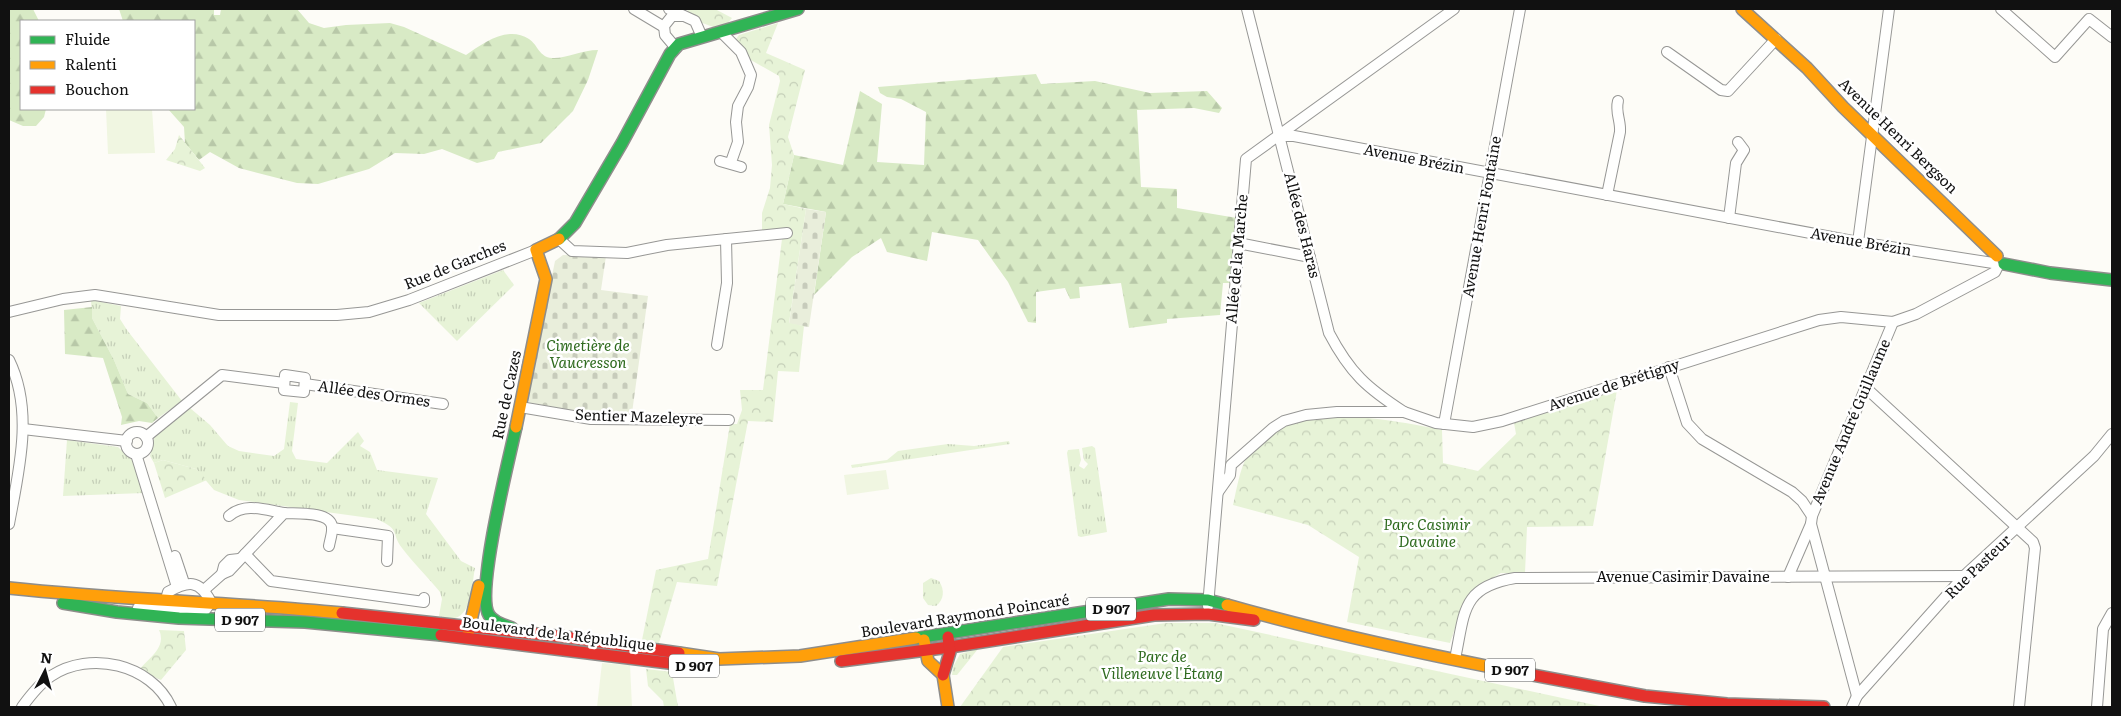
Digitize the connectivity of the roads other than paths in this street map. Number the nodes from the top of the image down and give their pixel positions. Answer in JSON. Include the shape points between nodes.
{"nodes":[{"id":1,"x":634,"y":9,"type":"edge"},
{"id":2,"x":669,"y":9,"type":"edge"},
{"id":3,"x":798,"y":9,"type":"edge"},
{"id":4,"x":1247,"y":9,"type":"edge"},
{"id":5,"x":1454,"y":9,"type":"edge"},
{"id":6,"x":1520,"y":9,"type":"edge"},
{"id":7,"x":1742,"y":9,"type":"edge"},
{"id":8,"x":1889,"y":9,"type":"edge"},
{"id":9,"x":2001,"y":9,"type":"edge"},
{"id":10,"x":683,"y":16,"type":"junction"},
{"id":11,"x":664,"y":27,"type":"junction"},
{"id":12,"x":721,"y":32,"type":"junction"},
{"id":13,"x":702,"y":37,"type":"junction"},
{"id":14,"x":2112,"y":37,"type":"edge"},
{"id":15,"x":1776,"y":39,"type":"junction"},
{"id":16,"x":676,"y":48,"type":"junction"},
{"id":17,"x":1667,"y":52,"type":"dead end"},
{"id":18,"x":1618,"y":100,"type":"dead end"},
{"id":19,"x":1873,"y":134,"type":"junction"},
{"id":20,"x":1279,"y":136,"type":"junction"},
{"id":21,"x":1738,"y":142,"type":"dead end"},
{"id":22,"x":741,"y":167,"type":"dead end"},
{"id":23,"x":1490,"y":174,"type":"junction"},
{"id":24,"x":1607,"y":196,"type":"junction"},
{"id":25,"x":1729,"y":218,"type":"junction"},
{"id":26,"x":787,"y":233,"type":"dead end"},
{"id":27,"x":559,"y":239,"type":"junction"},
{"id":28,"x":726,"y":239,"type":"junction"},
{"id":29,"x":1858,"y":242,"type":"junction"},
{"id":30,"x":1238,"y":243,"type":"junction"},
{"id":31,"x":536,"y":250,"type":"junction"},
{"id":32,"x":1310,"y":257,"type":"junction"},
{"id":33,"x":1998,"y":263,"type":"junction"},
{"id":34,"x":2112,"y":280,"type":"edge"},
{"id":35,"x":9,"y":312,"type":"edge"},
{"id":36,"x":1893,"y":322,"type":"junction"},
{"id":37,"x":717,"y":345,"type":"dead end"},
{"id":38,"x":9,"y":360,"type":"edge"},
{"id":39,"x":1669,"y":367,"type":"junction"},
{"id":40,"x":1866,"y":388,"type":"junction"},
{"id":41,"x":443,"y":404,"type":"dead end"},
{"id":42,"x":520,"y":407,"type":"junction"},
{"id":43,"x":1404,"y":412,"type":"junction"},
{"id":44,"x":729,"y":420,"type":"dead end"},
{"id":45,"x":1444,"y":424,"type":"junction"},
{"id":46,"x":23,"y":428,"type":"junction"},
{"id":47,"x":2112,"y":434,"type":"edge"},
{"id":48,"x":146,"y":437,"type":"junction"},
{"id":49,"x":126,"y":441,"type":"junction"},
{"id":50,"x":139,"y":454,"type":"junction"},
{"id":51,"x":1220,"y":463,"type":"junction"},
{"id":52,"x":1231,"y":465,"type":"junction"},
{"id":53,"x":1218,"y":492,"type":"junction"},
{"id":54,"x":284,"y":513,"type":"junction"},
{"id":55,"x":229,"y":516,"type":"dead end"},
{"id":56,"x":1812,"y":520,"type":"junction"},
{"id":57,"x":9,"y":524,"type":"edge"},
{"id":58,"x":332,"y":528,"type":"junction"},
{"id":59,"x":2018,"y":528,"type":"junction"},
{"id":60,"x":330,"y":546,"type":"dead end"},
{"id":61,"x":491,"y":547,"type":"junction"},
{"id":62,"x":242,"y":557,"type":"junction"},
{"id":63,"x":387,"y":561,"type":"dead end"},
{"id":64,"x":1827,"y":576,"type":"junction"},
{"id":65,"x":1964,"y":576,"type":"junction"},
{"id":66,"x":1788,"y":577,"type":"junction"},
{"id":67,"x":9,"y":578,"type":"edge"},
{"id":68,"x":180,"y":585,"type":"junction"},
{"id":69,"x":12,"y":588,"type":"edge"},
{"id":70,"x":204,"y":590,"type":"junction"},
{"id":71,"x":38,"y":591,"type":"junction"},
{"id":72,"x":424,"y":598,"type":"dead end"},
{"id":73,"x":1208,"y":600,"type":"junction"},
{"id":74,"x":210,"y":602,"type":"junction"},
{"id":75,"x":163,"y":608,"type":"junction"},
{"id":76,"x":2112,"y":613,"type":"edge"},
{"id":77,"x":488,"y":614,"type":"junction"},
{"id":78,"x":1208,"y":614,"type":"junction"},
{"id":79,"x":1296,"y":626,"type":"junction"},
{"id":80,"x":492,"y":630,"type":"junction"},
{"id":81,"x":468,"y":633,"type":"junction"},
{"id":82,"x":532,"y":634,"type":"junction"},
{"id":83,"x":948,"y":635,"type":"junction"},
{"id":84,"x":483,"y":640,"type":"junction"},
{"id":85,"x":924,"y":645,"type":"junction"},
{"id":86,"x":950,"y":647,"type":"junction"},
{"id":87,"x":754,"y":659,"type":"joint"},
{"id":88,"x":1456,"y":659,"type":"junction"},
{"id":89,"x":947,"y":662,"type":"junction"},
{"id":90,"x":934,"y":665,"type":"junction"},
{"id":91,"x":942,"y":675,"type":"junction"},
{"id":92,"x":1857,"y":696,"type":"junction"},
{"id":93,"x":22,"y":707,"type":"edge"},
{"id":94,"x":171,"y":707,"type":"edge"},
{"id":95,"x":948,"y":707,"type":"edge"},
{"id":96,"x":1824,"y":707,"type":"edge"},
{"id":97,"x":1852,"y":707,"type":"edge"},
{"id":98,"x":2019,"y":707,"type":"edge"},
{"id":99,"x":2097,"y":707,"type":"edge"}],
"edges":[{"from":1,"to":11,"type":"street"},
{"from":2,"to":10,"type":"street"},
{"from":3,"to":12,"type":"main road"},
{"from":4,"to":20,"type":"street","name":"Allée des Haras"},
{"from":5,"to":20,"type":"street","name":"Allée de la Marche"},
{"from":6,"to":23,"type":"street","name":"Avenue Henri Fontaine"},
{"from":7,"to":15,"type":"main road","name":"Avenue Henri Bergson"},
{"from":8,"to":19,"type":"street"},
{"from":9,"to":14,"type":"street","via":[[2054,57],[2089,19]]},
{"from":10,"to":11,"type":"street","via":[[672,16]]},
{"from":10,"to":13,"type":"street","via":[[695,21]]},
{"from":11,"to":16,"type":"street","via":[[665,35]]},
{"from":12,"to":13,"type":"main road"},
{"from":12,"to":22,"type":"street","via":[[741,52],[751,75],[738,106],[738,142],[726,161]]},
{"from":13,"to":16,"type":"main road"},
{"from":15,"to":17,"type":"street","via":[[1728,91],[1721,90]]},
{"from":15,"to":19,"type":"main road","name":"Avenue Henri Bergson"},
{"from":16,"to":27,"type":"main road","name":"Rue de Garches","via":[[666,60],[578,217]]},
{"from":18,"to":24,"type":"street","via":[[1616,108],[1621,124]]},
{"from":19,"to":29,"type":"street"},
{"from":19,"to":33,"type":"main road","name":"Avenue Henri Bergson","via":[[1993,250]]},
{"from":20,"to":23,"type":"street","name":"Avenue Brézin","via":[[1294,136]]},
{"from":20,"to":30,"type":"street","name":"Allée de la Marche","via":[[1246,159]]},
{"from":20,"to":32,"type":"street","name":"Allée des Haras"},
{"from":21,"to":25,"type":"street","via":[[1744,150],[1736,163]]},
{"from":23,"to":24,"type":"street","name":"Avenue Brézin"},
{"from":23,"to":45,"type":"street","name":"Avenue Henri Fontaine"},
{"from":24,"to":25,"type":"street","name":"Avenue Brézin"},
{"from":25,"to":29,"type":"street","name":"Avenue Brézin"},
{"from":26,"to":28,"type":"street"},
{"from":27,"to":28,"type":"street","via":[[572,252],[620,253]]},
{"from":27,"to":31,"type":"main road","name":"Rue de Garches"},
{"from":28,"to":37,"type":"street","via":[[727,284]]},
{"from":29,"to":33,"type":"street","name":"Avenue Brézin"},
{"from":30,"to":32,"type":"street"},
{"from":30,"to":51,"type":"street","name":"Allée de la Marche"},
{"from":31,"to":35,"type":"street","name":"Rue de Garches","via":[[409,300],[369,312],[219,316],[95,295]]},
{"from":31,"to":42,"type":"main road","name":"Rue de Cazes","via":[[546,279]]},
{"from":32,"to":43,"type":"street","name":"Allée des Haras","via":[[1329,333],[1337,348],[1358,379]]},
{"from":33,"to":34,"type":"main road"},
{"from":33,"to":36,"type":"street","name":"Avenue de Brétigny","via":[[1995,272],[1916,314]]},
{"from":36,"to":39,"type":"street","name":"Avenue de Brétigny","via":[[1841,317],[1819,320]]},
{"from":36,"to":40,"type":"street","name":"Avenue André Guillaume"},
{"from":38,"to":46,"type":"street","via":[[23,401]]},
{"from":39,"to":45,"type":"street","name":"Avenue de Brétigny","via":[[1502,422],[1473,427]]},
{"from":39,"to":56,"type":"street","via":[[1687,423],[1710,446],[1792,492],[1802,501]]},
{"from":40,"to":56,"type":"street","name":"Avenue André Guillaume"},
{"from":40,"to":59,"type":"street"},
{"from":41,"to":48,"type":"street","name":"Allée des Ormes","via":[[305,384],[305,378],[286,375],[284,383],[222,375]]},
{"from":42,"to":44,"type":"street","name":"Sentier Mazeleyre","via":[[591,419]]},
{"from":42,"to":61,"type":"main road","name":"Rue de Cazes"},
{"from":43,"to":45,"type":"street","name":"Avenue de Brétigny"},
{"from":43,"to":52,"type":"street","name":"Avenue de Brétigny","via":[[1337,412],[1284,421]]},
{"from":46,"to":49,"type":"street"},
{"from":46,"to":57,"type":"street","via":[[19,473]]},
{"from":47,"to":59,"type":"street","name":"Rue Pasteur","via":[[2094,456]]},
{"from":48,"to":49,"type":"street","via":[[137,432]]},
{"from":48,"to":50,"type":"street","via":[[147,448]]},
{"from":49,"to":50,"type":"street","via":[[128,450]]},
{"from":50,"to":68,"type":"street"},
{"from":51,"to":52,"type":"street"},
{"from":51,"to":53,"type":"street","name":"Allée de la Marche"},
{"from":52,"to":53,"type":"street","name":"Avenue de Brétigny","via":[[1230,475]]},
{"from":53,"to":73,"type":"street","name":"Allée de la Marche"},
{"from":54,"to":55,"type":"street","via":[[248,508],[238,509]]},
{"from":54,"to":58,"type":"street","via":[[322,516],[328,519]]},
{"from":54,"to":62,"type":"street"},
{"from":56,"to":64,"type":"street","name":"Avenue André Guillaume"},
{"from":56,"to":66,"type":"street"},
{"from":58,"to":60,"type":"street"},
{"from":58,"to":63,"type":"street","via":[[388,536]]},
{"from":59,"to":65,"type":"street","name":"Rue Pasteur"},
{"from":59,"to":98,"type":"street","via":[[2035,548]]},
{"from":61,"to":77,"type":"main road","name":"Rue de Cazes","via":[[484,597]]},
{"from":61,"to":81,"type":"main road","name":"Rue de Cazes"},
{"from":62,"to":70,"type":"street","via":[[229,572]]},
{"from":62,"to":72,"type":"street","via":[[271,581],[424,602]]},
{"from":64,"to":65,"type":"street","name":"Avenue Casimir Davaine"},
{"from":64,"to":66,"type":"street","name":"Avenue Casimir Davaine"},
{"from":64,"to":92,"type":"street","name":"Avenue André Guillaume"},
{"from":65,"to":92,"type":"street","name":"Rue Pasteur"},
{"from":66,"to":88,"type":"street","name":"Avenue Casimir Davaine","via":[[1515,578],[1494,581],[1477,591],[1466,607]]},
{"from":67,"to":71,"type":"street"},
{"from":68,"to":70,"type":"street","via":[[198,585]]},
{"from":68,"to":75,"type":"street","via":[[168,592]]},
{"from":69,"to":71,"type":"main road","name":"Boulevard de la République","number":"D 907"},
{"from":69,"to":75,"type":"main road","name":"Boulevard de la République","number":"D 907","via":[[35,598],[116,612]]},
{"from":70,"to":74,"type":"street"},
{"from":71,"to":75,"type":"main road","name":"Boulevard de la République","number":"D 907"},
{"from":73,"to":78,"type":"street","name":"Allée de la Marche"},
{"from":73,"to":79,"type":"main road","name":"Boulevard Raymond Poincaré","number":"D 907"},
{"from":73,"to":83,"type":"main road","name":"Boulevard Raymond Poincaré","number":"D 907","via":[[1169,599]]},
{"from":74,"to":75,"type":"main road","name":"Boulevard de la République","number":"D 907"},
{"from":74,"to":81,"type":"main road","name":"Boulevard de la République","number":"D 907","via":[[250,604]]},
{"from":75,"to":81,"type":"main road","name":"Boulevard de la République","number":"D 907"},
{"from":76,"to":99,"type":"street","via":[[2103,629]]},
{"from":77,"to":80,"type":"main road","name":"Rue de Cazes"},
{"from":77,"to":82,"type":"main road","via":[[499,625]]},
{"from":78,"to":79,"type":"main road","name":"Boulevard Raymond Poincaré","number":"D 907"},
{"from":78,"to":86,"type":"main road","name":"Boulevard Raymond Poincaré","number":"D 907","via":[[1154,615]]},
{"from":79,"to":88,"type":"main road","name":"Boulevard Raymond Poincaré","number":"D 907"},
{"from":80,"to":81,"type":"main road","name":"Boulevard de la République","number":"D 907"},
{"from":80,"to":82,"type":"main road","name":"Boulevard de la République","number":"D 907"},
{"from":80,"to":84,"type":"main road"},
{"from":81,"to":84,"type":"main road","name":"Boulevard de la République","number":"D 907"},
{"from":82,"to":87,"type":"main road","name":"Boulevard de la République","number":"D 907","via":[[671,653]]},
{"from":83,"to":85,"type":"main road","name":"Boulevard Raymond Poincaré","number":"D 907"},
{"from":83,"to":86,"type":"main road"},
{"from":84,"to":85,"type":"main road","name":"Boulevard de la République","number":"D 907","via":[[712,667],[782,668]]},
{"from":85,"to":86,"type":"main road","name":"Boulevard de la République","number":"D 907"},
{"from":85,"to":87,"type":"main road","name":"Boulevard Raymond Poincaré","number":"D 907"},
{"from":85,"to":90,"type":"main road","via":[[928,661]]},
{"from":86,"to":89,"type":"main road"},
{"from":88,"to":96,"type":"main road","name":"Boulevard Raymond Poincaré","number":"D 907","via":[[1645,696],[1727,704]]},
{"from":89,"to":90,"type":"main road"},
{"from":89,"to":91,"type":"main road"},
{"from":90,"to":91,"type":"main road"},
{"from":91,"to":95,"type":"main road"},
{"from":92,"to":97,"type":"street","name":"Rue Pasteur"},
{"from":93,"to":94,"type":"street","via":[[33,692],[62,669],[104,663],[122,666],[154,683]]}]}
